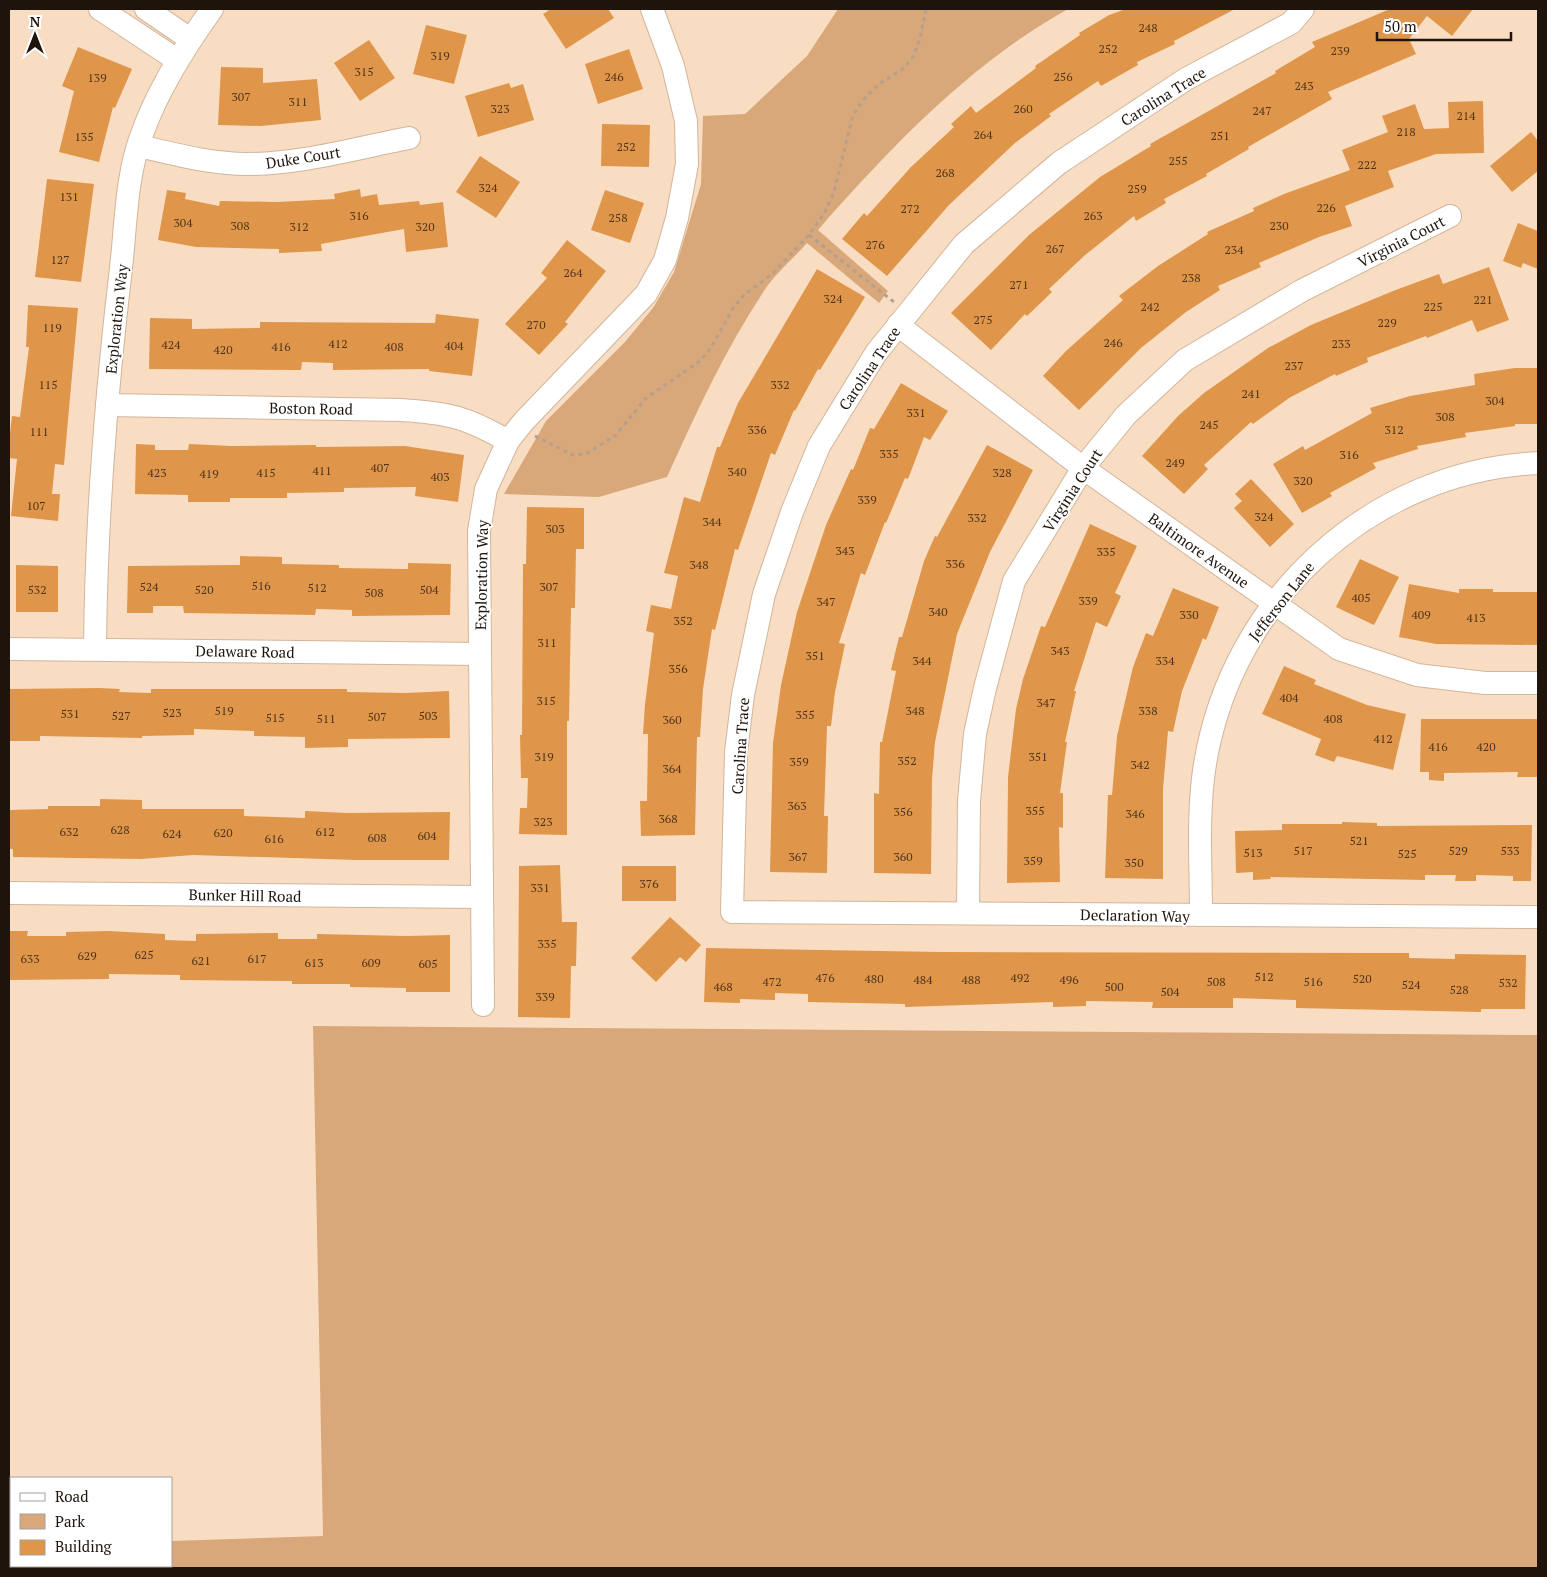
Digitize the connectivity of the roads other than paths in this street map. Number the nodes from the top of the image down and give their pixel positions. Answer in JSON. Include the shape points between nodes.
{"nodes":[{"id":1,"x":100,"y":9,"type":"edge"},
{"id":2,"x":146,"y":9,"type":"edge"},
{"id":3,"x":212,"y":9,"type":"edge"},
{"id":4,"x":652,"y":9,"type":"edge"},
{"id":5,"x":1303,"y":9,"type":"edge"},
{"id":6,"x":190,"y":39,"type":"junction"},
{"id":7,"x":177,"y":60,"type":"junction"},
{"id":8,"x":408,"y":138,"type":"dead end"},
{"id":9,"x":139,"y":146,"type":"junction"},
{"id":10,"x":1450,"y":216,"type":"dead end"},
{"id":11,"x":897,"y":315,"type":"junction"},
{"id":12,"x":107,"y":405,"type":"junction"},
{"id":13,"x":514,"y":433,"type":"junction"},
{"id":14,"x":1538,"y":463,"type":"edge"},
{"id":15,"x":1083,"y":468,"type":"junction"},
{"id":16,"x":1275,"y":604,"type":"junction"},
{"id":17,"x":9,"y":649,"type":"edge"},
{"id":18,"x":95,"y":649,"type":"junction"},
{"id":19,"x":480,"y":654,"type":"junction"},
{"id":20,"x":1538,"y":683,"type":"edge"},
{"id":21,"x":9,"y":893,"type":"edge"},
{"id":22,"x":482,"y":897,"type":"junction"},
{"id":23,"x":732,"y":912,"type":"joint"},
{"id":24,"x":968,"y":913,"type":"junction"},
{"id":25,"x":1201,"y":915,"type":"junction"},
{"id":26,"x":1538,"y":917,"type":"edge"},
{"id":27,"x":483,"y":1005,"type":"dead end"}],
"edges":[{"from":1,"to":7,"type":"street"},
{"from":2,"to":6,"type":"street"},
{"from":3,"to":6,"type":"street","name":"Exploration Way"},
{"from":4,"to":13,"type":"street","name":"Exploration Way","via":[[673,66],[686,121],[688,164],[665,260],[646,294]]},
{"from":5,"to":11,"type":"street","name":"Carolina Trace","via":[[1291,23],[1186,79],[1059,163],[964,244]]},
{"from":6,"to":7,"type":"street","name":"Exploration Way"},
{"from":7,"to":9,"type":"street","name":"Exploration Way","via":[[141,134]]},
{"from":8,"to":9,"type":"street","name":"Duke Court","via":[[286,162],[246,164],[206,160]]},
{"from":9,"to":12,"type":"street","name":"Exploration Way","via":[[133,172]]},
{"from":10,"to":15,"type":"street","name":"Virginia Court","via":[[1302,291],[1185,360],[1126,415]]},
{"from":11,"to":15,"type":"street","name":"Baltimore Avenue"},
{"from":11,"to":23,"type":"street","name":"Carolina Trace","via":[[819,446],[764,594],[743,695],[736,752]]},
{"from":12,"to":13,"type":"street","name":"Boston Road","via":[[440,412]]},
{"from":12,"to":18,"type":"street","name":"Exploration Way","via":[[96,568]]},
{"from":13,"to":19,"type":"street","name":"Exploration Way","via":[[486,489],[480,531]]},
{"from":14,"to":16,"type":"street","name":"Jefferson Lane","via":[[1466,474],[1420,490],[1378,510],[1316,556]]},
{"from":15,"to":16,"type":"street","name":"Baltimore Avenue"},
{"from":15,"to":24,"type":"street","name":"Virginia Court","via":[[1014,581],[985,688],[975,734],[969,802]]},
{"from":16,"to":20,"type":"street","name":"Baltimore Avenue","via":[[1339,649],[1417,675],[1485,683]]},
{"from":16,"to":25,"type":"street","name":"Jefferson Lane","via":[[1243,652],[1224,692],[1211,738],[1203,791]]},
{"from":17,"to":18,"type":"street","name":"Delaware Road"},
{"from":18,"to":19,"type":"street","name":"Delaware Road"},
{"from":19,"to":22,"type":"street","name":"Exploration Way"},
{"from":21,"to":22,"type":"street","name":"Bunker Hill Road"},
{"from":22,"to":27,"type":"street","name":"Exploration Way"},
{"from":23,"to":24,"type":"street","name":"Declaration Way"},
{"from":24,"to":25,"type":"street","name":"Declaration Way"},
{"from":25,"to":26,"type":"street","name":"Declaration Way"}]}
